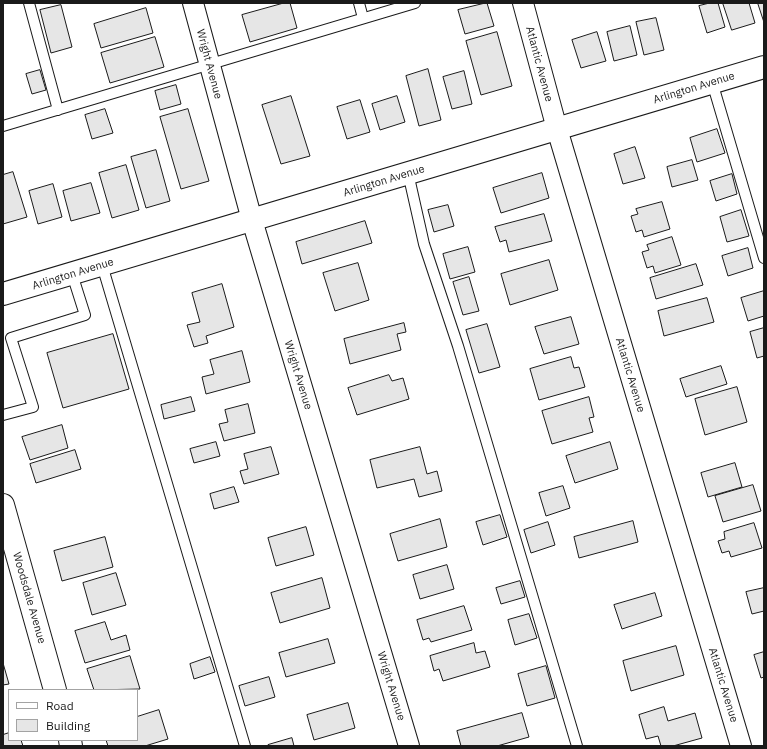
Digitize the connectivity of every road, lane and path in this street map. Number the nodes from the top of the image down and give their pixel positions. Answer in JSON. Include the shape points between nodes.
{"nodes":[{"id":1,"x":29,"y":3,"type":"edge"},
{"id":2,"x":192,"y":3,"type":"edge"},
{"id":3,"x":359,"y":3,"type":"edge"},
{"id":4,"x":415,"y":3,"type":"edge"},
{"id":5,"x":523,"y":3,"type":"edge"},
{"id":6,"x":363,"y":18,"type":"junction"},
{"id":7,"x":209,"y":64,"type":"junction"},
{"id":8,"x":764,"y":67,"type":"edge"},
{"id":9,"x":712,"y":82,"type":"junction"},
{"id":10,"x":58,"y":110,"type":"junction"},
{"id":11,"x":3,"y":126,"type":"edge"},
{"id":12,"x":557,"y":129,"type":"junction"},
{"id":13,"x":408,"y":173,"type":"junction"},
{"id":14,"x":252,"y":220,"type":"junction"},
{"id":15,"x":764,"y":258,"type":"edge"},
{"id":16,"x":102,"y":265,"type":"junction"},
{"id":17,"x":72,"y":274,"type":"junction"},
{"id":18,"x":3,"y":294,"type":"edge"},
{"id":19,"x":3,"y":415,"type":"edge"},
{"id":20,"x":3,"y":505,"type":"edge"},
{"id":21,"x":55,"y":689,"type":"edge"},
{"id":22,"x":245,"y":746,"type":"edge"},
{"id":23,"x":410,"y":746,"type":"edge"},
{"id":24,"x":577,"y":746,"type":"edge"},
{"id":25,"x":741,"y":746,"type":"edge"}],
"edges":[{"from":1,"to":10,"type":"lane"},
{"from":2,"to":7,"type":"street","name":"Wright Avenue"},
{"from":3,"to":6,"type":"lane"},
{"from":4,"to":6,"type":"lane"},
{"from":5,"to":12,"type":"street","name":"Atlantic Avenue"},
{"from":6,"to":7,"type":"lane"},
{"from":7,"to":10,"type":"lane"},
{"from":7,"to":14,"type":"street","name":"Wright Avenue"},
{"from":8,"to":9,"type":"street","name":"Arlington Avenue"},
{"from":9,"to":12,"type":"street","name":"Arlington Avenue"},
{"from":9,"to":15,"type":"lane"},
{"from":10,"to":11,"type":"lane"},
{"from":12,"to":13,"type":"street","name":"Arlington Avenue"},
{"from":12,"to":25,"type":"street","name":"Atlantic Avenue"},
{"from":13,"to":14,"type":"street","name":"Arlington Avenue"},
{"from":13,"to":24,"type":"lane","via":[[424,244],[458,346]]},
{"from":14,"to":16,"type":"street","name":"Arlington Avenue"},
{"from":14,"to":23,"type":"street","name":"Wright Avenue"},
{"from":16,"to":17,"type":"street","name":"Arlington Avenue"},
{"from":16,"to":22,"type":"lane"},
{"from":17,"to":18,"type":"street","name":"Arlington Avenue"},
{"from":17,"to":19,"type":"lane","via":[[85,315],[11,338],[33,407]]},
{"from":20,"to":21,"type":"street","name":"Woodsdale Avenue"}]}
